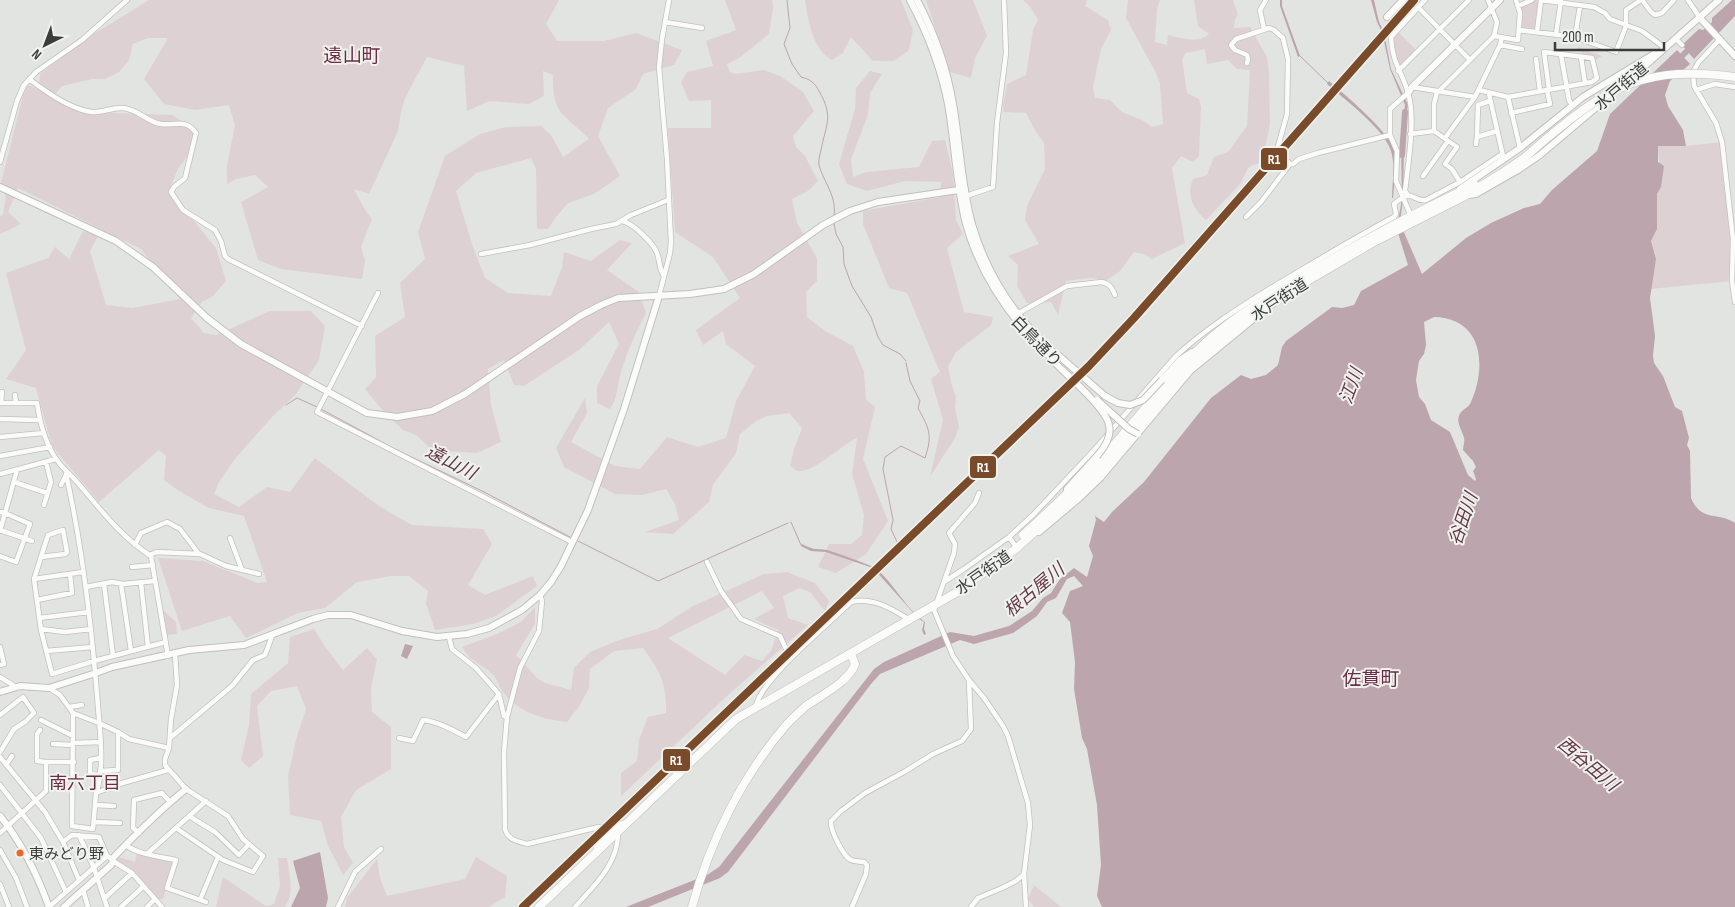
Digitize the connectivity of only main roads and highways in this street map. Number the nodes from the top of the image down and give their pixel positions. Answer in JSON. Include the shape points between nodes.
{"nodes":[{"id":1,"x":1735,"y":77,"type":"edge"},
{"id":2,"x":1412,"y":219,"type":"junction"},
{"id":3,"x":1126,"y":437,"type":"junction"},
{"id":4,"x":1014,"y":543,"type":"junction"},
{"id":5,"x":850,"y":654,"type":"junction"},
{"id":6,"x":540,"y":907,"type":"edge"},
{"id":7,"x":692,"y":907,"type":"edge"}],
"edges":[{"from":1,"to":2,"type":"highway","name":"水戸街道","bridge":true,"via":[[1708,74],[1650,77],[1614,90],[1484,182]]},
{"from":2,"to":3,"type":"highway","name":"水戸街道","via":[[1242,323],[1200,356]]},
{"from":2,"to":3,"type":"highway","name":"水戸街道","via":[[1322,261],[1214,335],[1178,369]]},
{"from":3,"to":4,"type":"highway","name":"水戸街道"},
{"from":3,"to":4,"type":"highway","name":"水戸街道","via":[[1088,482]]},
{"from":4,"to":5,"type":"highway","name":"水戸街道","via":[[959,590]]},
{"from":5,"to":6,"type":"highway","name":"水戸街道","via":[[736,719]]},
{"from":5,"to":7,"type":"highway","via":[[855,664],[850,673],[796,714],[771,744],[744,786],[721,828]]}]}
